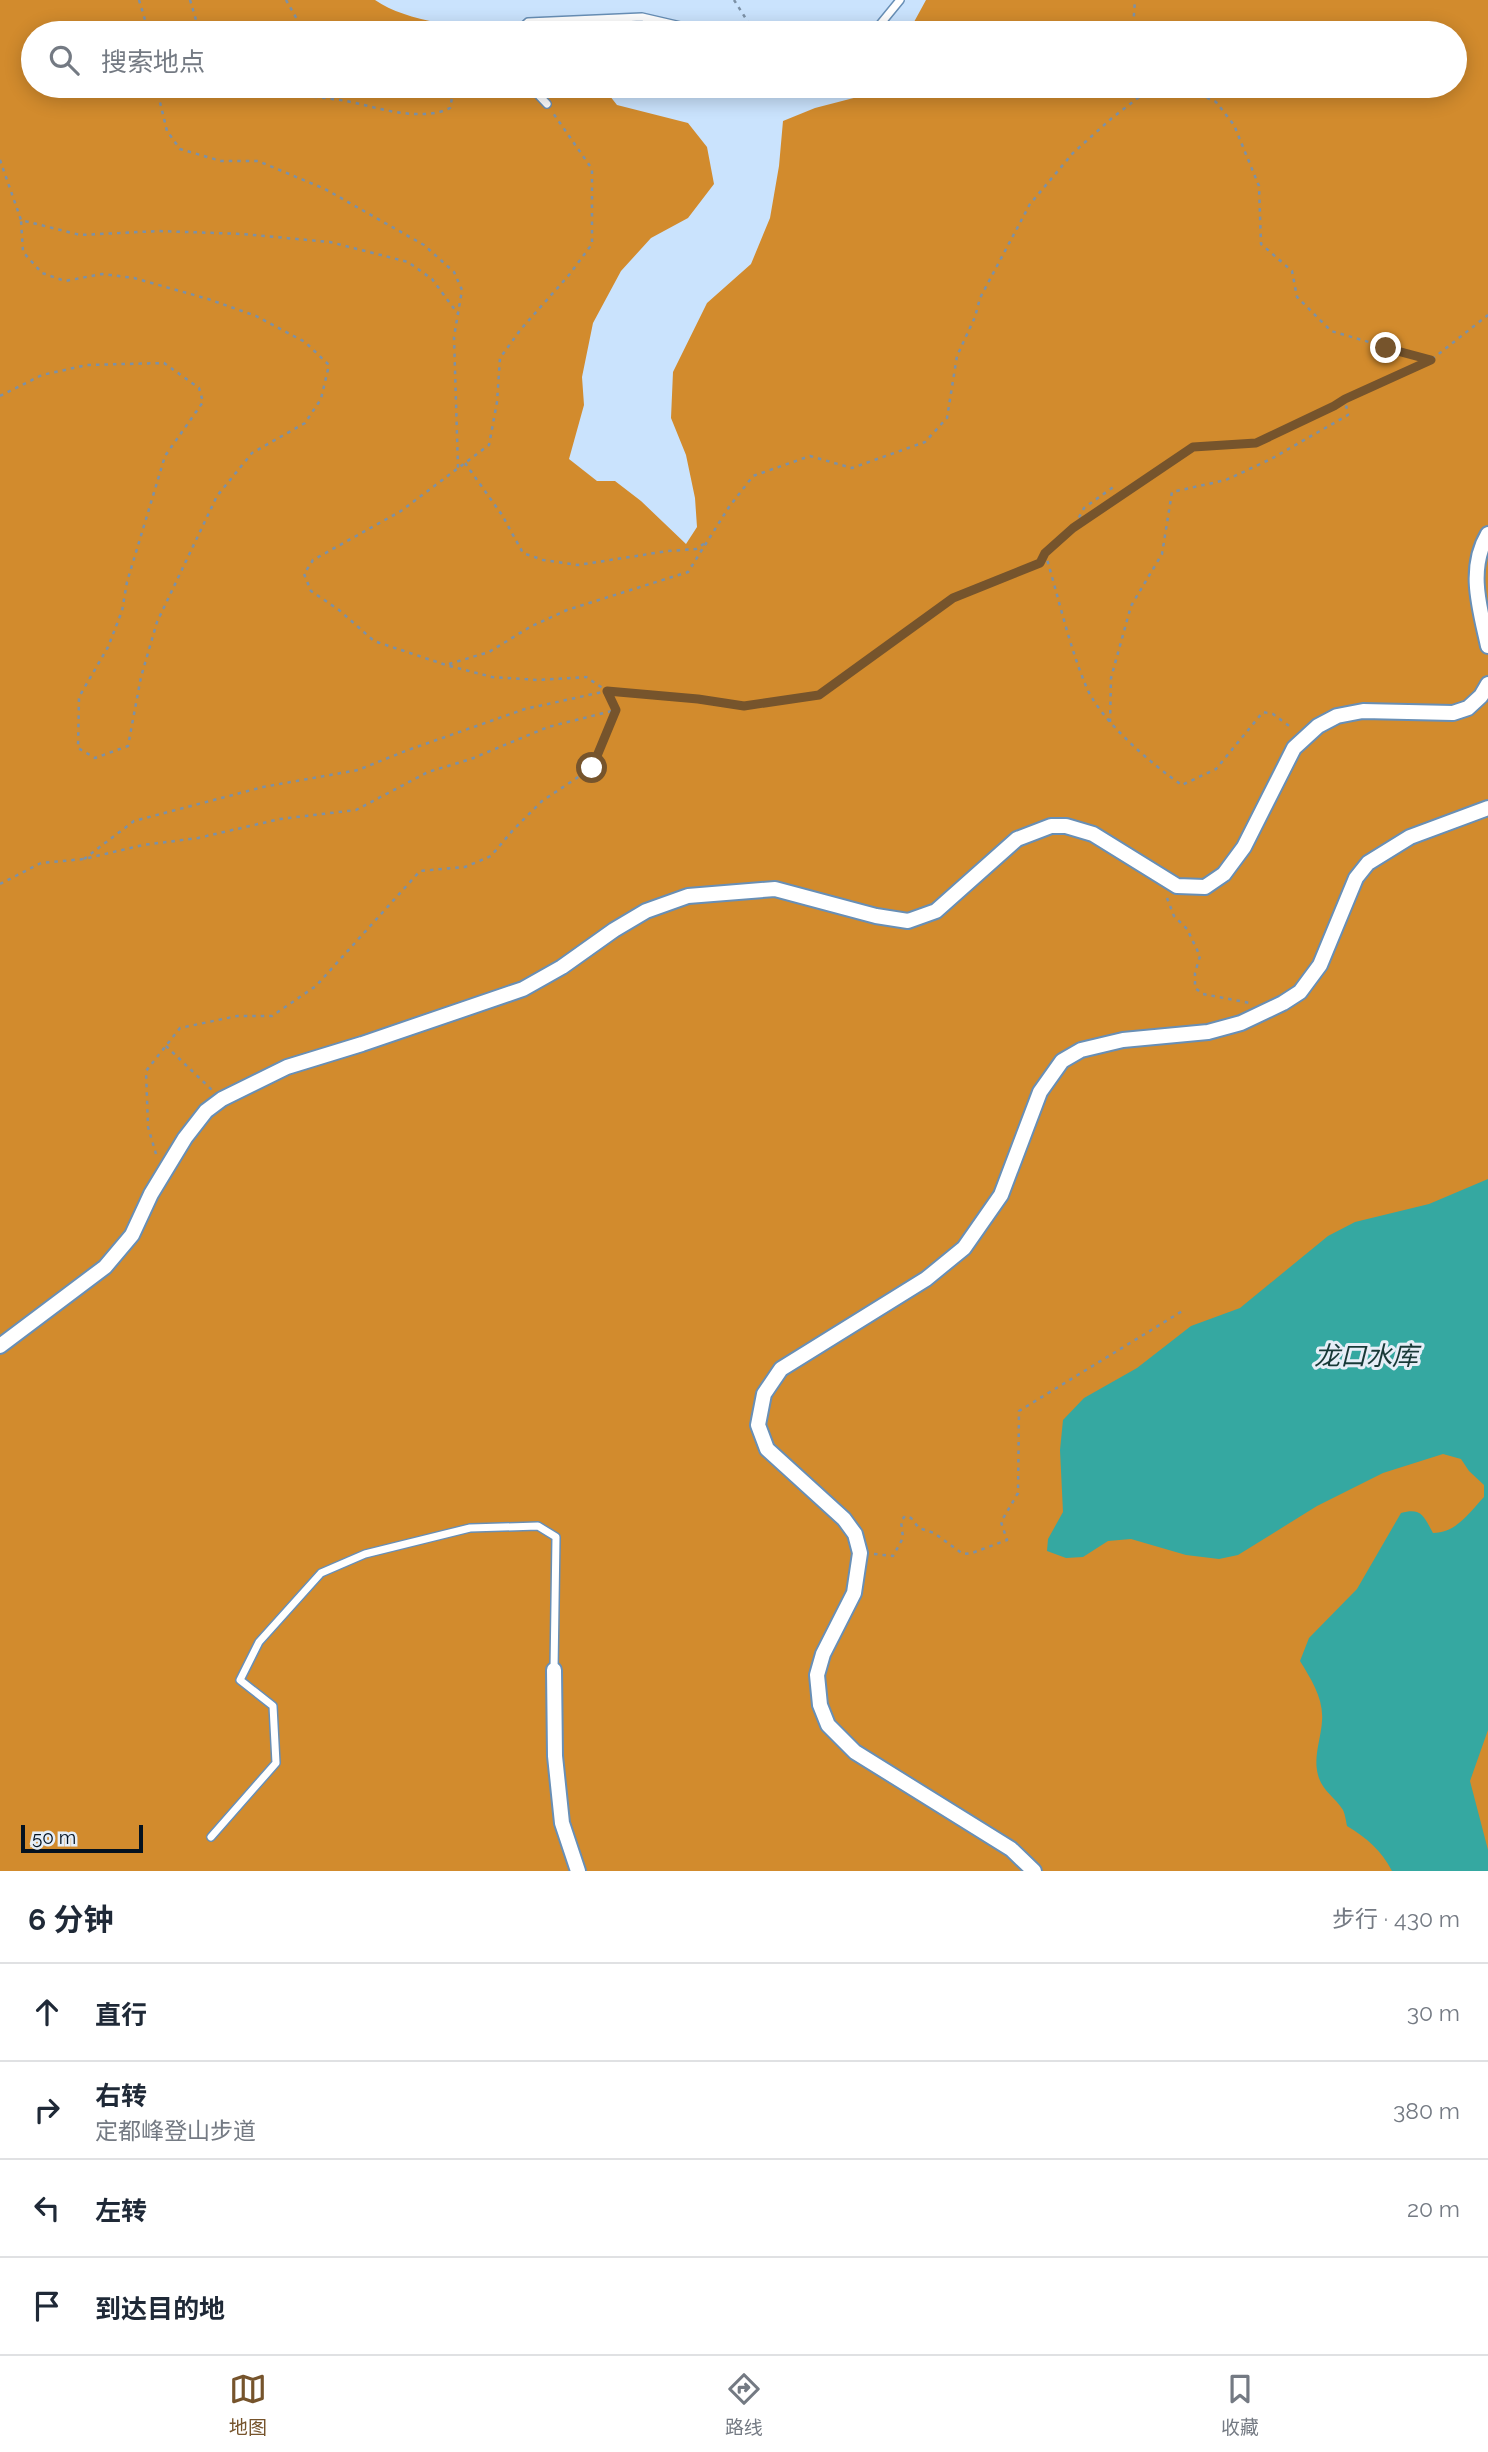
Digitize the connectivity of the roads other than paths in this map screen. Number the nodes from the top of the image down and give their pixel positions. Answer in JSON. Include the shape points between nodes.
{"nodes":[{"id":1,"x":900,"y":0,"type":"edge"},
{"id":2,"x":551,"y":21,"type":"edge"},
{"id":3,"x":659,"y":21,"type":"edge"},
{"id":4,"x":883,"y":21,"type":"edge"},
{"id":5,"x":541,"y":98,"type":"edge"},
{"id":6,"x":547,"y":104,"type":"road end"},
{"id":7,"x":1488,"y":534,"type":"edge"},
{"id":8,"x":1488,"y":646,"type":"edge"},
{"id":9,"x":1488,"y":684,"type":"edge"},
{"id":10,"x":1488,"y":808,"type":"edge"},
{"id":11,"x":0,"y":1346,"type":"edge"},
{"id":12,"x":554,"y":1670,"type":"joint"},
{"id":13,"x":211,"y":1837,"type":"dead end"},
{"id":14,"x":578,"y":1871,"type":"edge"},
{"id":15,"x":1034,"y":1871,"type":"edge"}],
"edges":[{"from":1,"to":4,"type":"lane"},
{"from":2,"to":3,"type":"lane","via":[[642,17]]},
{"from":5,"to":6,"type":"lane"},
{"from":7,"to":8,"type":"street","via":[[1476,570]]},
{"from":9,"to":11,"type":"street","via":[[1468,708],[1453,713],[1363,711],[1318,726],[1294,748],[1244,847],[1224,874],[1205,887],[1177,886],[1093,834],[1051,826],[1017,839],[936,911],[908,921],[775,890],[688,896],[646,911],[523,989],[287,1067],[206,1111],[184,1138],[132,1235],[105,1267]]},
{"from":10,"to":15,"type":"street","via":[[1410,837],[1368,863],[1356,878],[1320,965],[1300,992],[1241,1023],[1208,1032],[1123,1040],[1081,1050],[1062,1061],[1040,1092],[1001,1195],[964,1248],[926,1279],[781,1369],[764,1394],[758,1426],[767,1449],[844,1519],[860,1552],[853,1593],[817,1675],[820,1705],[828,1725],[855,1752],[1011,1849]]},
{"from":12,"to":13,"type":"lane","via":[[556,1537],[538,1526],[470,1528],[365,1554],[321,1573],[259,1642],[240,1680],[273,1706],[276,1763]]},
{"from":12,"to":14,"type":"street","via":[[562,1823]]}]}
